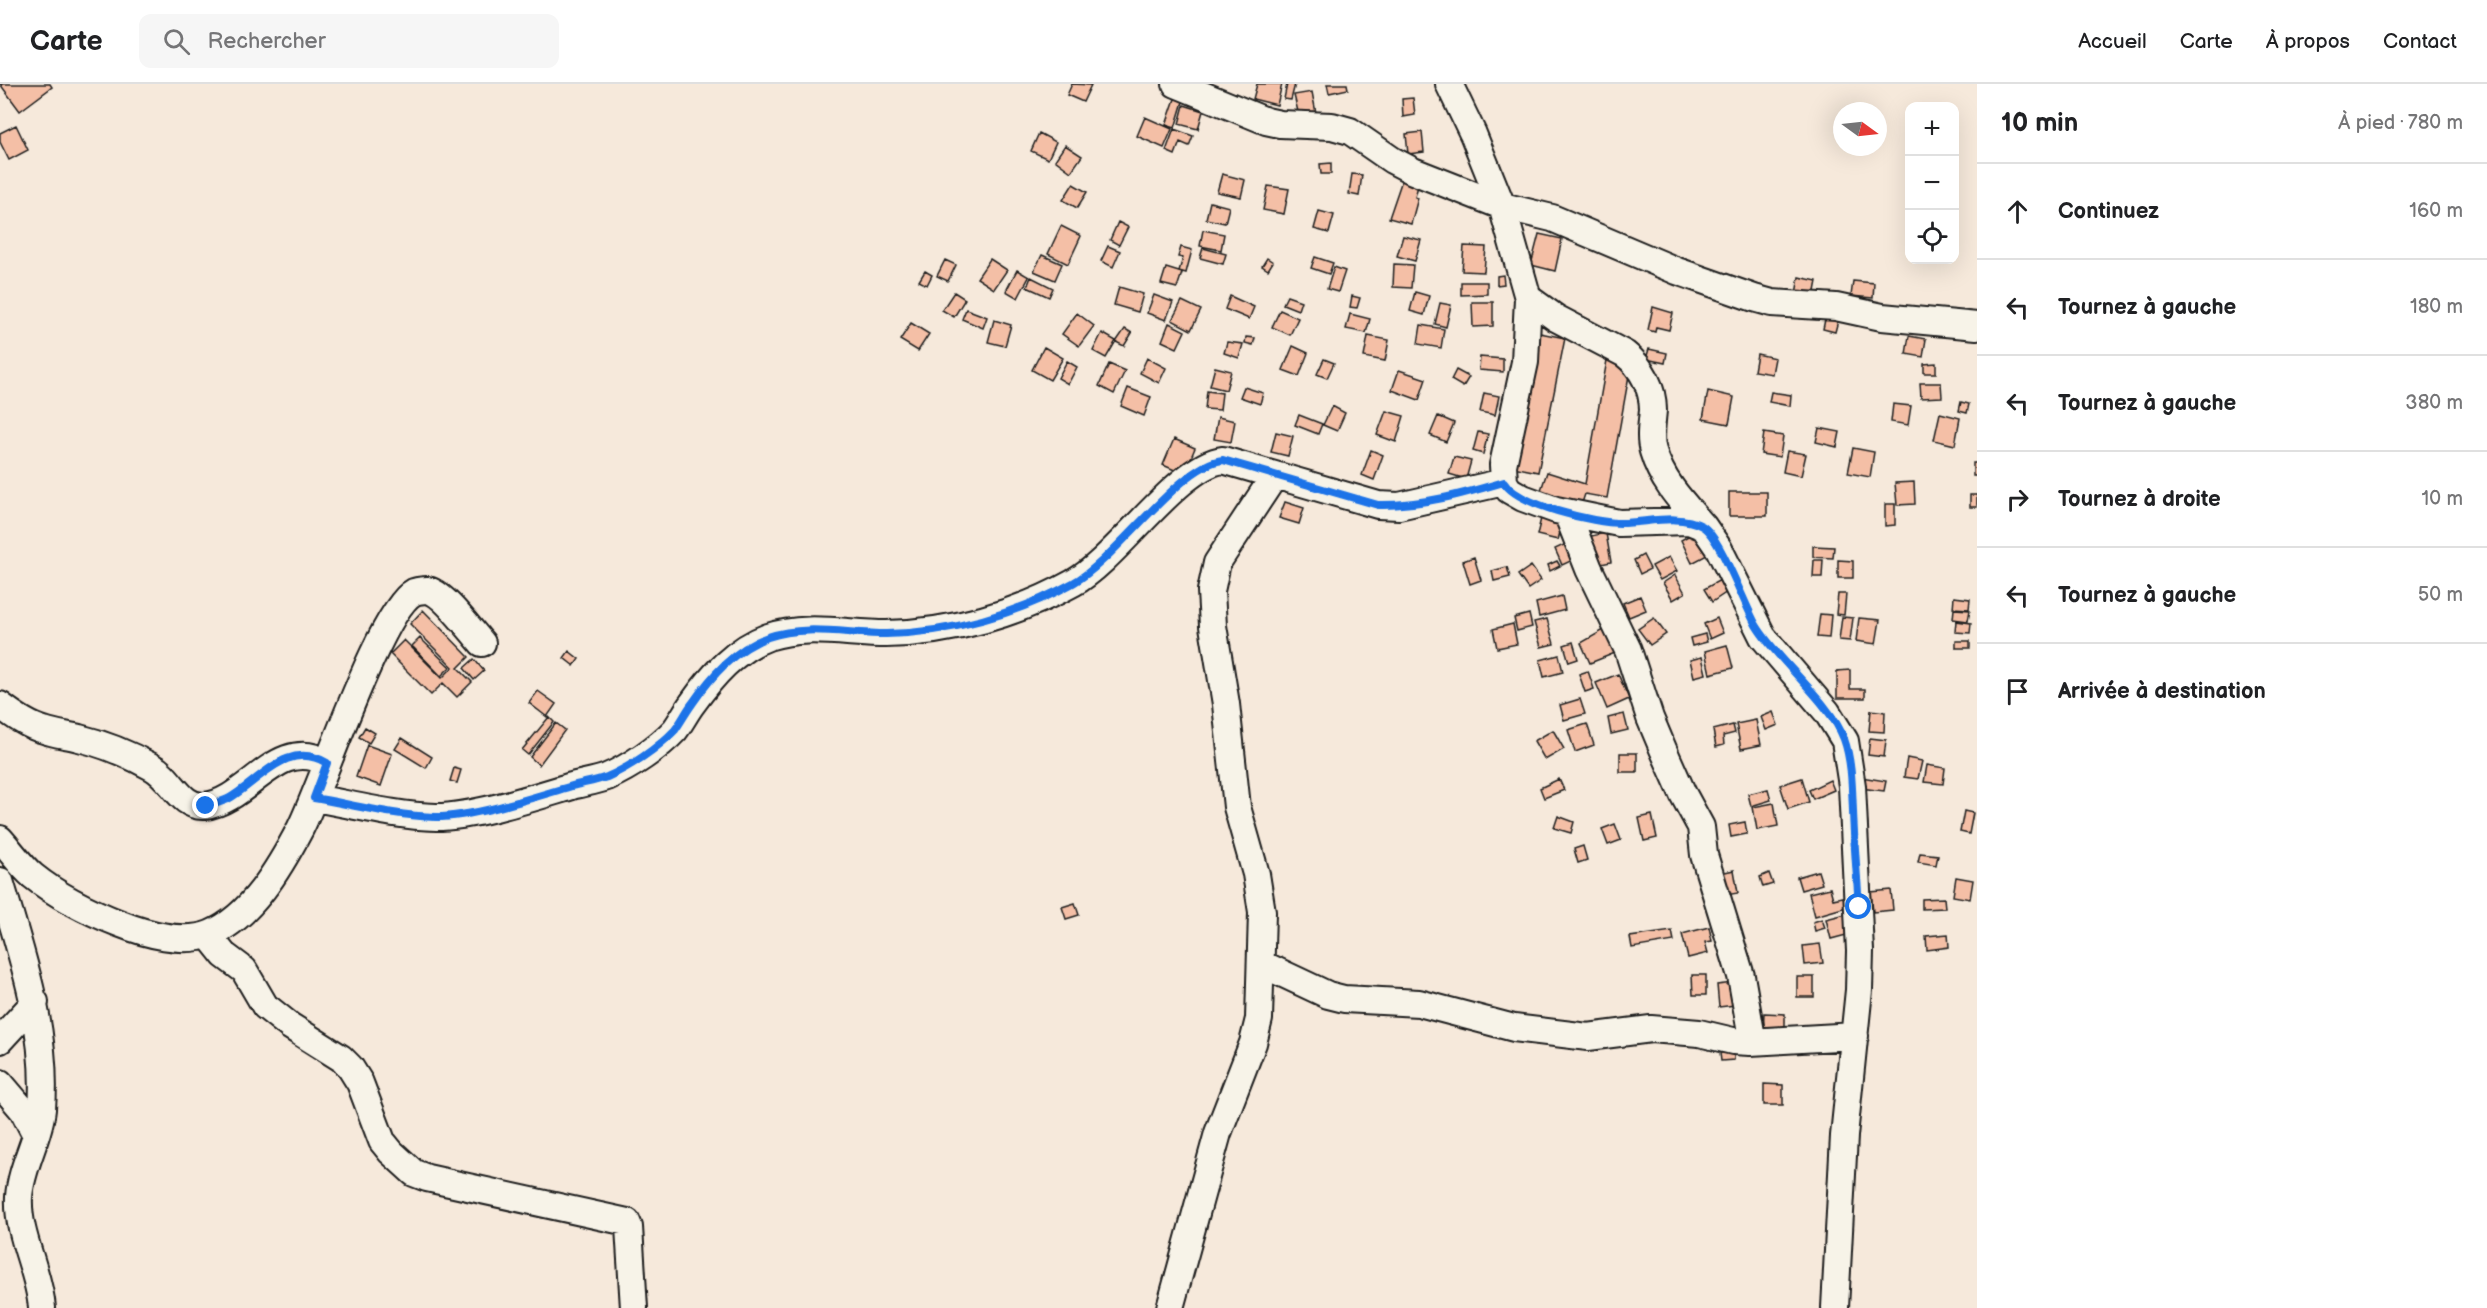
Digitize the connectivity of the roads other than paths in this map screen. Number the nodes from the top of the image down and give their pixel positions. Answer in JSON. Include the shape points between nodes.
{"nodes":[{"id":1,"x":1176,"y":84,"type":"edge"},
{"id":2,"x":1449,"y":84,"type":"edge"},
{"id":3,"x":1502,"y":206,"type":"junction"},
{"id":4,"x":1528,"y":298,"type":"junction"},
{"id":5,"x":1977,"y":326,"type":"edge"},
{"id":6,"x":1275,"y":475,"type":"junction"},
{"id":7,"x":1504,"y":482,"type":"junction"},
{"id":8,"x":1567,"y":513,"type":"junction"},
{"id":9,"x":1704,"y":527,"type":"junction"},
{"id":10,"x":482,"y":643,"type":"dead end"},
{"id":11,"x":0,"y":705,"type":"edge"},
{"id":12,"x":327,"y":763,"type":"junction"},
{"id":13,"x":314,"y":798,"type":"junction"},
{"id":14,"x":0,"y":839,"type":"edge"},
{"id":15,"x":0,"y":881,"type":"edge"},
{"id":16,"x":208,"y":934,"type":"junction"},
{"id":17,"x":1262,"y":964,"type":"junction"},
{"id":18,"x":35,"y":1002,"type":"junction"},
{"id":19,"x":1855,"y":1036,"type":"junction"},
{"id":20,"x":0,"y":1040,"type":"edge"},
{"id":21,"x":1750,"y":1042,"type":"junction"},
{"id":22,"x":0,"y":1083,"type":"edge"},
{"id":23,"x":36,"y":1135,"type":"junction"},
{"id":24,"x":42,"y":1308,"type":"edge"},
{"id":25,"x":634,"y":1308,"type":"edge"},
{"id":26,"x":1170,"y":1308,"type":"edge"},
{"id":27,"x":1835,"y":1308,"type":"edge"}],
"edges":[{"from":1,"to":3,"type":"street","via":[[1266,121],[1350,131],[1413,171]]},
{"from":2,"to":3,"type":"street"},
{"from":3,"to":4,"type":"street"},
{"from":3,"to":5,"type":"street","via":[[1552,218],[1677,271],[1772,303],[1836,307],[1882,317]]},
{"from":4,"to":7,"type":"street","via":[[1525,362],[1503,465]]},
{"from":4,"to":9,"type":"street","via":[[1634,361],[1651,394],[1652,448],[1658,467],[1671,490]]},
{"from":6,"to":7,"type":"street","via":[[1378,505],[1408,504]]},
{"from":6,"to":13,"type":"street","via":[[1223,460],[1212,461],[1077,582],[1029,606],[920,633],[795,632],[749,646],[711,679],[676,729],[607,777],[498,806],[438,817]]},
{"from":6,"to":17,"type":"street","via":[[1217,563],[1211,591],[1236,807],[1256,874],[1262,912]]},
{"from":7,"to":8,"type":"street","via":[[1522,498]]},
{"from":8,"to":9,"type":"street","via":[[1619,523],[1682,521]]},
{"from":8,"to":21,"type":"street","via":[[1628,650],[1663,749],[1701,827],[1704,855],[1741,976]]},
{"from":9,"to":19,"type":"street","via":[[1763,637],[1827,712],[1845,741],[1852,786],[1859,907]]},
{"from":10,"to":12,"type":"street","via":[[441,597],[428,590],[414,592],[389,624]]},
{"from":11,"to":12,"type":"street","via":[[44,730],[100,744],[153,767],[184,799],[198,806],[230,798],[274,765],[298,756],[317,757]]},
{"from":12,"to":13,"type":"street"},
{"from":13,"to":16,"type":"street","via":[[282,861],[254,898],[230,923]]},
{"from":14,"to":16,"type":"street","via":[[32,875],[101,916],[165,936],[191,938]]},
{"from":15,"to":18,"type":"street"},
{"from":16,"to":25,"type":"street","via":[[224,955],[244,970],[265,1006],[350,1067],[382,1141],[414,1173],[627,1222]]},
{"from":17,"to":21,"type":"street","via":[[1328,995],[1419,1004],[1514,1028],[1588,1037],[1651,1029]]},
{"from":17,"to":26,"type":"street","via":[[1259,1019],[1253,1043],[1218,1133]]},
{"from":18,"to":20,"type":"street"},
{"from":18,"to":23,"type":"street","via":[[40,1028],[42,1094]]},
{"from":19,"to":21,"type":"street"},
{"from":19,"to":27,"type":"street","via":[[1844,1136]]},
{"from":22,"to":23,"type":"street","via":[[23,1110]]},
{"from":23,"to":24,"type":"street","via":[[19,1196],[20,1219]]}]}
